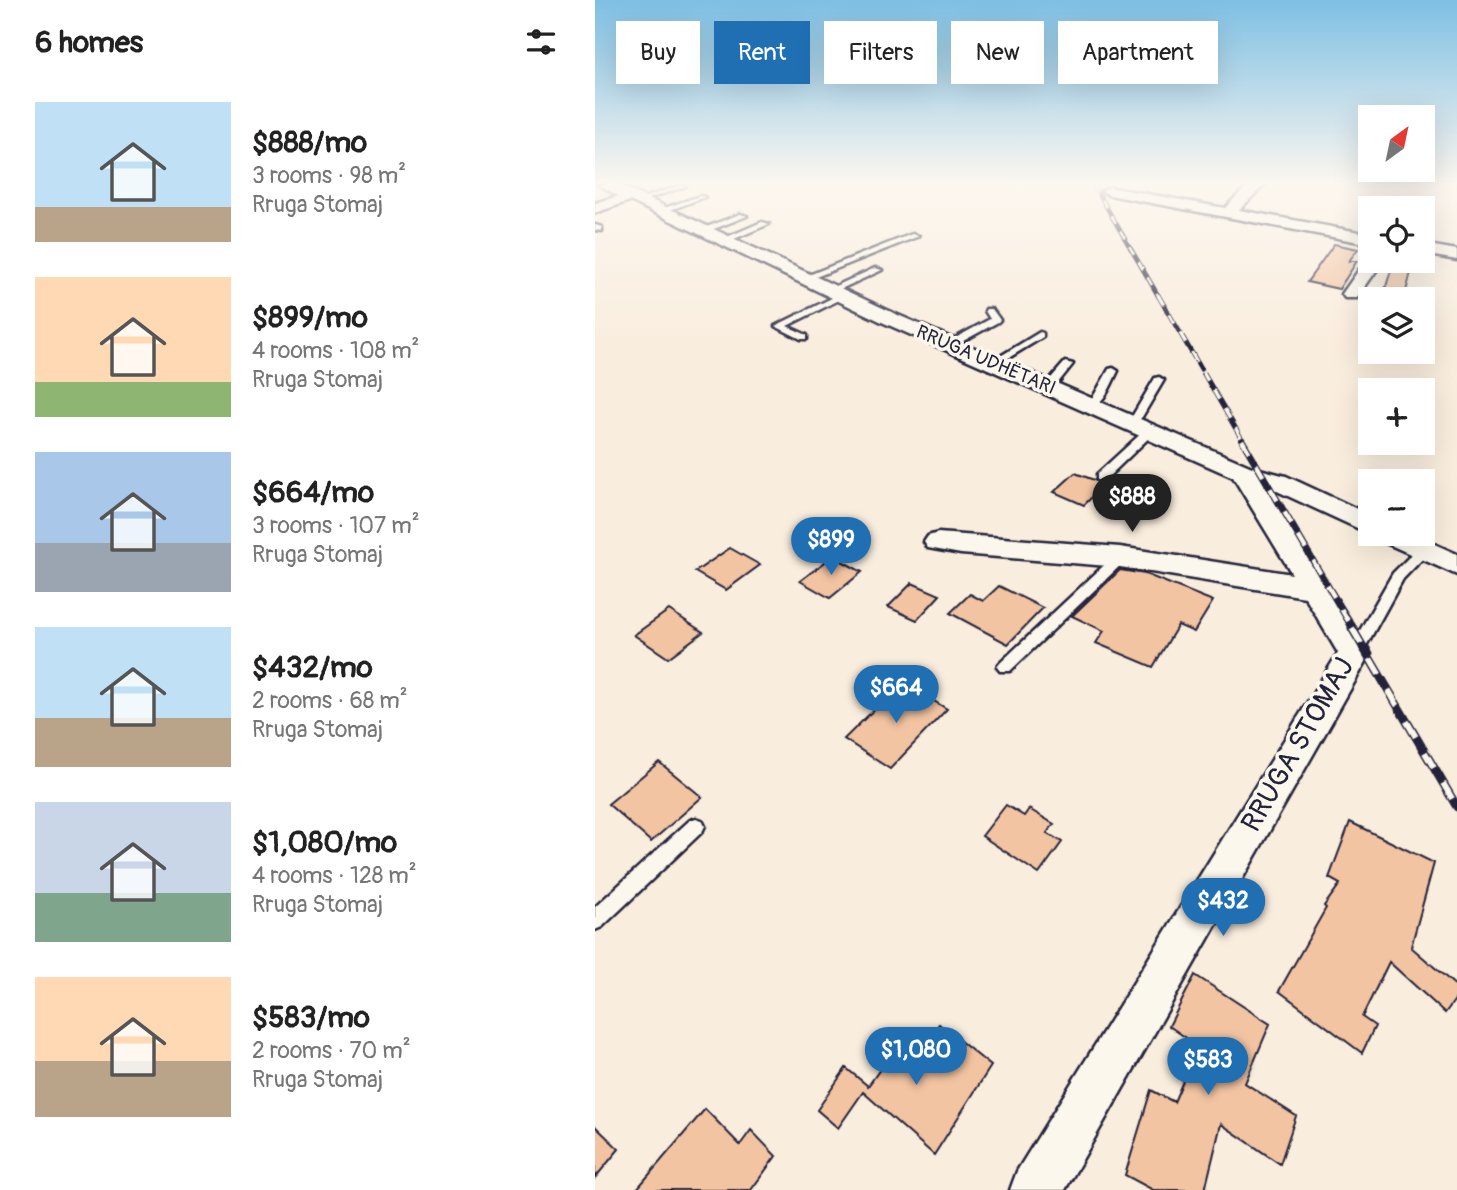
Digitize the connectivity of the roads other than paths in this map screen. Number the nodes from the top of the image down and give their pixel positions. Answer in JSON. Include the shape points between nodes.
{"nodes":[{"id":1,"x":724,"y":240,"type":"edge"},
{"id":2,"x":906,"y":240,"type":"edge"},
{"id":3,"x":1435,"y":251,"type":"edge"},
{"id":4,"x":1457,"y":255,"type":"edge"},
{"id":5,"x":878,"y":270,"type":"dead end"},
{"id":6,"x":1366,"y":273,"type":"edge"},
{"id":7,"x":805,"y":278,"type":"junction"},
{"id":8,"x":837,"y":293,"type":"junction"},
{"id":9,"x":1351,"y":294,"type":"dead end"},
{"id":10,"x":989,"y":311,"type":"dead end"},
{"id":11,"x":1040,"y":335,"type":"dead end"},
{"id":12,"x":804,"y":337,"type":"dead end"},
{"id":13,"x":951,"y":344,"type":"junction"},
{"id":14,"x":994,"y":363,"type":"junction"},
{"id":15,"x":1068,"y":364,"type":"dead end"},
{"id":16,"x":1113,"y":371,"type":"dead end"},
{"id":17,"x":1159,"y":380,"type":"dead end"},
{"id":18,"x":1049,"y":387,"type":"junction"},
{"id":19,"x":1090,"y":405,"type":"junction"},
{"id":20,"x":1140,"y":427,"type":"junction"},
{"id":21,"x":1243,"y":472,"type":"junction"},
{"id":22,"x":1101,"y":477,"type":"dead end"},
{"id":23,"x":1358,"y":519,"type":"edge"},
{"id":24,"x":938,"y":542,"type":"dead end"},
{"id":25,"x":1415,"y":546,"type":"edge"},
{"id":26,"x":1424,"y":550,"type":"junction"},
{"id":27,"x":1121,"y":557,"type":"junction"},
{"id":28,"x":1457,"y":565,"type":"edge"},
{"id":29,"x":1317,"y":589,"type":"junction"},
{"id":30,"x":1355,"y":653,"type":"junction"},
{"id":31,"x":1005,"y":667,"type":"dead end"},
{"id":32,"x":696,"y":826,"type":"dead end"},
{"id":33,"x":595,"y":920,"type":"edge"},
{"id":34,"x":1036,"y":1190,"type":"edge"}],
"edges":[{"from":1,"to":7,"type":"street","name":"RRUGA UDHËTARI"},
{"from":2,"to":7,"type":"lane"},
{"from":3,"to":4,"type":"street"},
{"from":5,"to":8,"type":"lane"},
{"from":6,"to":9,"type":"street"},
{"from":7,"to":8,"type":"street","name":"RRUGA UDHËTARI"},
{"from":8,"to":12,"type":"lane","via":[[780,326]]},
{"from":8,"to":13,"type":"street","name":"RRUGA UDHËTARI"},
{"from":10,"to":13,"type":"lane","via":[[995,320]]},
{"from":11,"to":14,"type":"lane"},
{"from":13,"to":14,"type":"street","name":"RRUGA UDHËTARI"},
{"from":14,"to":18,"type":"street","name":"RRUGA UDHËTARI"},
{"from":15,"to":18,"type":"lane"},
{"from":16,"to":19,"type":"lane"},
{"from":17,"to":20,"type":"lane","via":[[1137,417]]},
{"from":18,"to":19,"type":"street","name":"RRUGA UDHËTARI"},
{"from":19,"to":20,"type":"street","name":"RRUGA UDHËTARI"},
{"from":20,"to":21,"type":"street","name":"RRUGA UDHËTARI"},
{"from":20,"to":22,"type":"lane"},
{"from":21,"to":23,"type":"street","name":"RRUGA UDHËTARI","via":[[1277,481]]},
{"from":21,"to":29,"type":"street","name":"RRUGA STOMAJ"},
{"from":24,"to":27,"type":"street"},
{"from":25,"to":26,"type":"street"},
{"from":26,"to":28,"type":"street"},
{"from":26,"to":30,"type":"lane","via":[[1398,576]]},
{"from":27,"to":29,"type":"street"},
{"from":27,"to":31,"type":"lane"},
{"from":29,"to":30,"type":"street","name":"RRUGA STOMAJ"},
{"from":30,"to":34,"type":"street","name":"RRUGA STOMAJ"},
{"from":32,"to":33,"type":"lane"}]}
